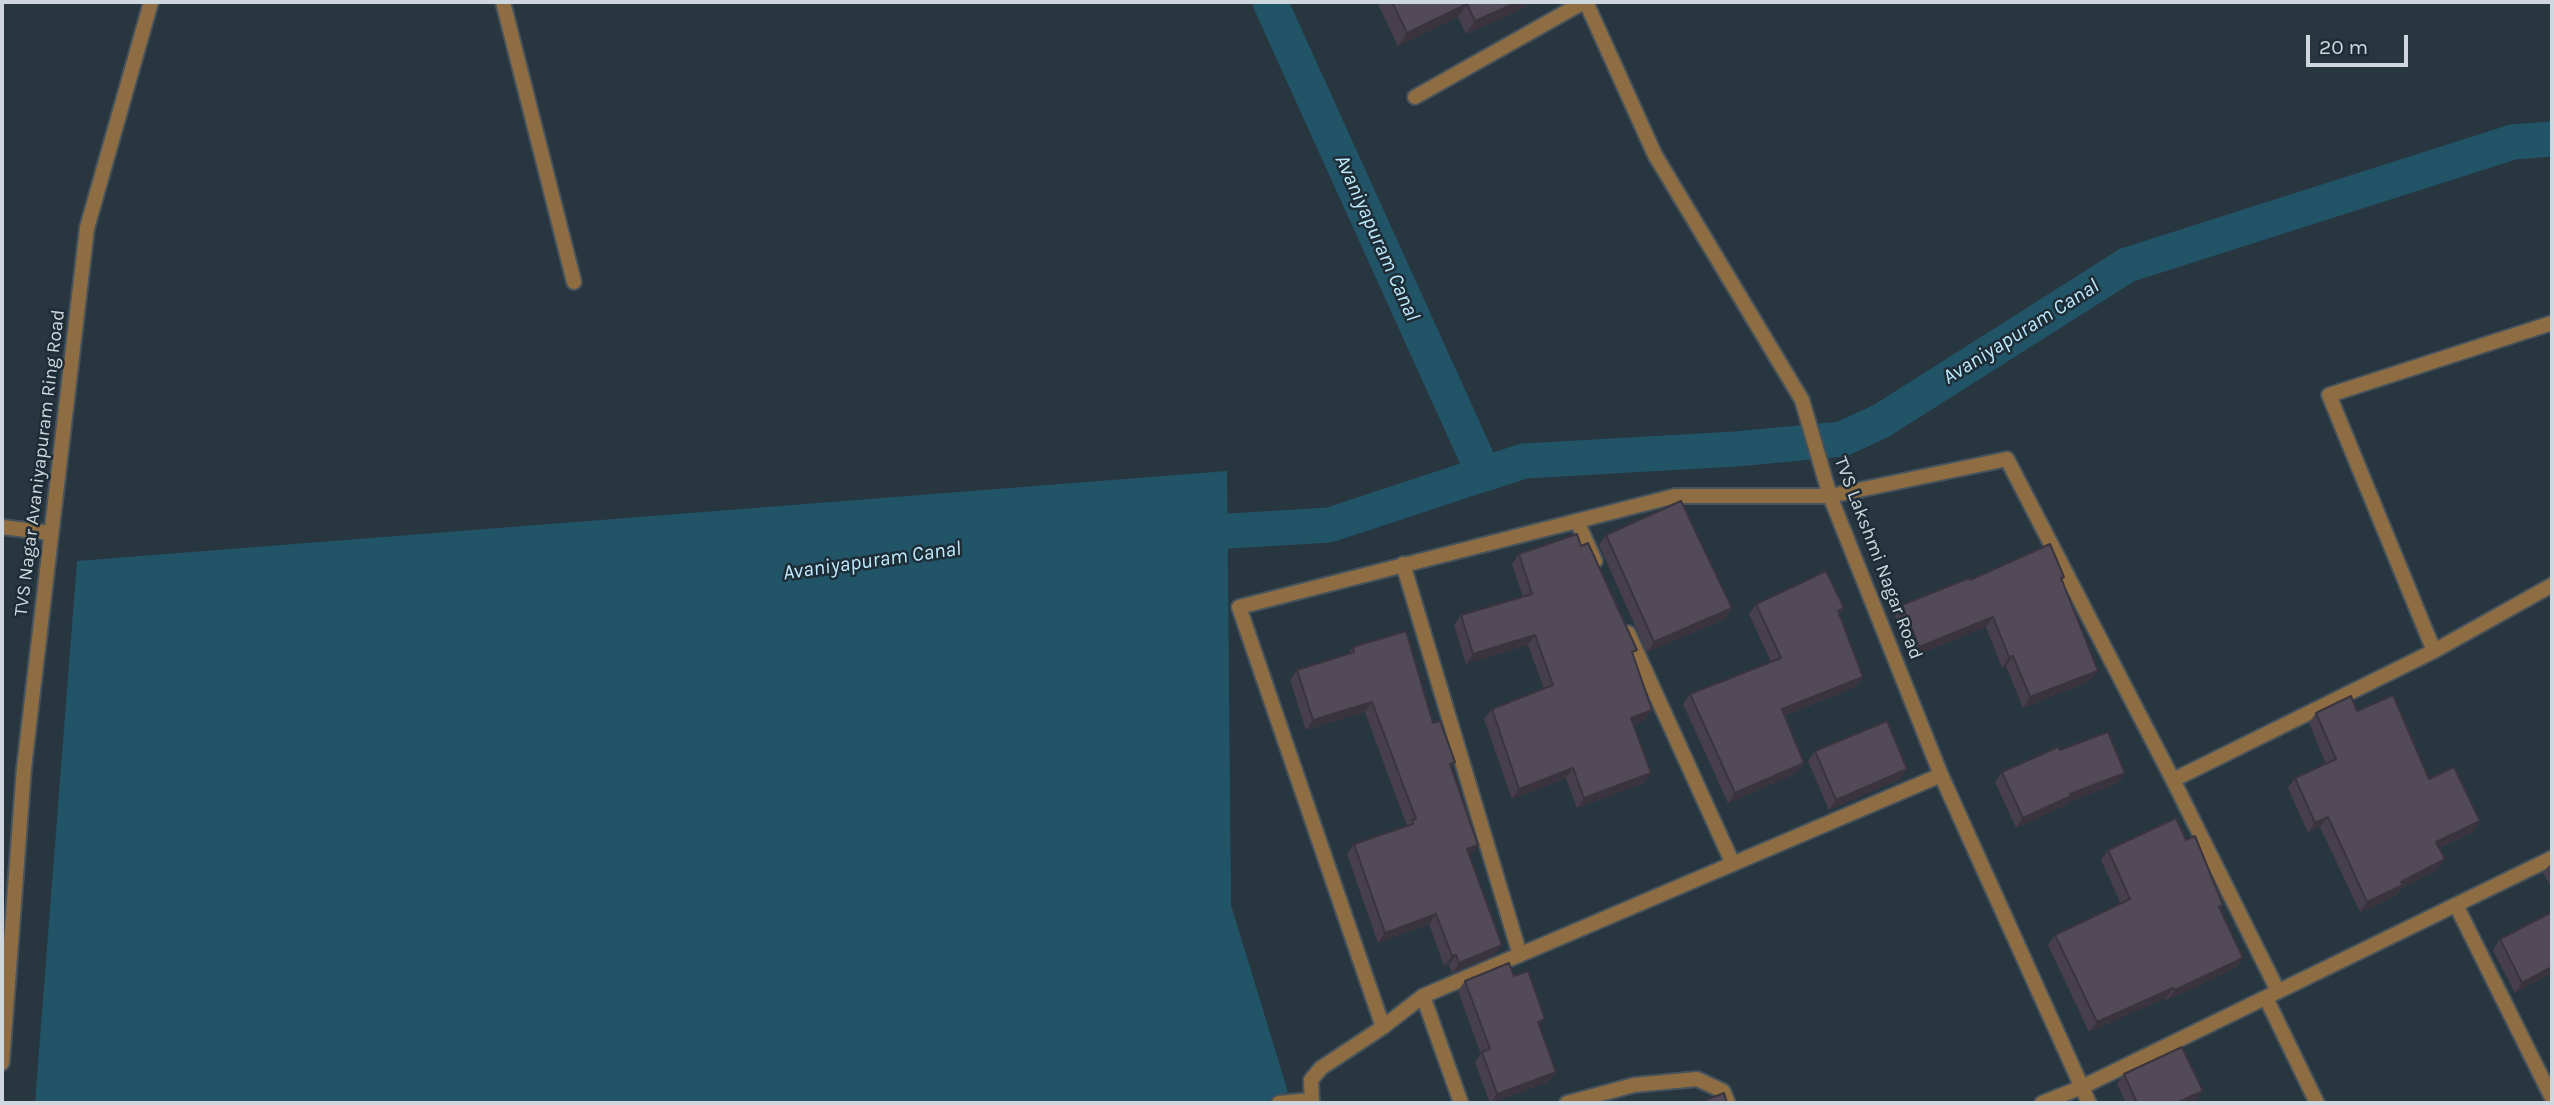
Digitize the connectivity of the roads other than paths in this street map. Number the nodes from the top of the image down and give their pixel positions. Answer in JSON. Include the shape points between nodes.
{"nodes":[{"id":1,"x":151,"y":2,"type":"edge"},
{"id":2,"x":503,"y":2,"type":"edge"},
{"id":3,"x":1585,"y":2,"type":"edge"},
{"id":4,"x":1415,"y":97,"type":"dead end"},
{"id":5,"x":574,"y":282,"type":"dead end"},
{"id":6,"x":2552,"y":323,"type":"edge"},
{"id":7,"x":1830,"y":496,"type":"junction"},
{"id":8,"x":1577,"y":521,"type":"junction"},
{"id":9,"x":2,"y":527,"type":"edge"},
{"id":10,"x":51,"y":533,"type":"junction"},
{"id":11,"x":1403,"y":564,"type":"junction"},
{"id":12,"x":1600,"y":571,"type":"edge"},
{"id":13,"x":2552,"y":585,"type":"edge"},
{"id":14,"x":1623,"y":622,"type":"edge"},
{"id":15,"x":2434,"y":651,"type":"junction"},
{"id":16,"x":1941,"y":775,"type":"junction"},
{"id":17,"x":2173,"y":780,"type":"junction"},
{"id":18,"x":2552,"y":858,"type":"edge"},
{"id":19,"x":1733,"y":864,"type":"junction"},
{"id":20,"x":2456,"y":905,"type":"junction"},
{"id":21,"x":1520,"y":954,"type":"junction"},
{"id":22,"x":2272,"y":994,"type":"junction"},
{"id":23,"x":1423,"y":996,"type":"junction"},
{"id":24,"x":1382,"y":1027,"type":"junction"},
{"id":25,"x":2,"y":1063,"type":"edge"},
{"id":26,"x":2082,"y":1087,"type":"junction"},
{"id":27,"x":2552,"y":1098,"type":"edge"},
{"id":28,"x":1312,"y":1102,"type":"edge"},
{"id":29,"x":1279,"y":1103,"type":"edge"},
{"id":30,"x":1461,"y":1103,"type":"edge"},
{"id":31,"x":1567,"y":1103,"type":"edge"},
{"id":32,"x":1728,"y":1103,"type":"edge"},
{"id":33,"x":2042,"y":1103,"type":"edge"},
{"id":34,"x":2089,"y":1103,"type":"edge"},
{"id":35,"x":2317,"y":1103,"type":"edge"}],
"edges":[{"from":1,"to":10,"type":"street","name":"TVS Nagar Avaniyapuram Ring Road","via":[[87,228]]},
{"from":2,"to":5,"type":"street"},
{"from":3,"to":4,"type":"street"},
{"from":3,"to":7,"type":"street","name":"TVS Lakshmi Nagar Road","via":[[1655,155],[1802,400]]},
{"from":6,"to":15,"type":"street","via":[[2329,395]]},
{"from":7,"to":8,"type":"street","via":[[1675,496]]},
{"from":7,"to":16,"type":"street","name":"TVS Lakshmi Nagar Road"},
{"from":7,"to":17,"type":"street","via":[[2007,459]]},
{"from":8,"to":11,"type":"street"},
{"from":8,"to":12,"type":"street"},
{"from":9,"to":10,"type":"street"},
{"from":10,"to":25,"type":"street","name":"TVS Nagar Avaniyapuram Ring Road","via":[[24,768]]},
{"from":11,"to":21,"type":"street"},
{"from":11,"to":24,"type":"street","via":[[1238,607]]},
{"from":13,"to":15,"type":"street"},
{"from":14,"to":19,"type":"street"},
{"from":15,"to":17,"type":"street"},
{"from":16,"to":19,"type":"street"},
{"from":16,"to":26,"type":"street","name":"TVS Lakshmi Nagar Road"},
{"from":17,"to":22,"type":"street"},
{"from":18,"to":20,"type":"street"},
{"from":19,"to":21,"type":"street"},
{"from":20,"to":22,"type":"street"},
{"from":20,"to":27,"type":"street"},
{"from":21,"to":23,"type":"street"},
{"from":22,"to":26,"type":"street"},
{"from":22,"to":35,"type":"street"},
{"from":23,"to":24,"type":"street"},
{"from":23,"to":30,"type":"street"},
{"from":24,"to":28,"type":"street","via":[[1321,1068],[1311,1080]]},
{"from":26,"to":33,"type":"street"},
{"from":26,"to":34,"type":"street","name":"TVS Lakshmi Nagar Road"},
{"from":28,"to":29,"type":"street"},
{"from":31,"to":32,"type":"street","via":[[1634,1085],[1697,1079],[1723,1091]]}]}
